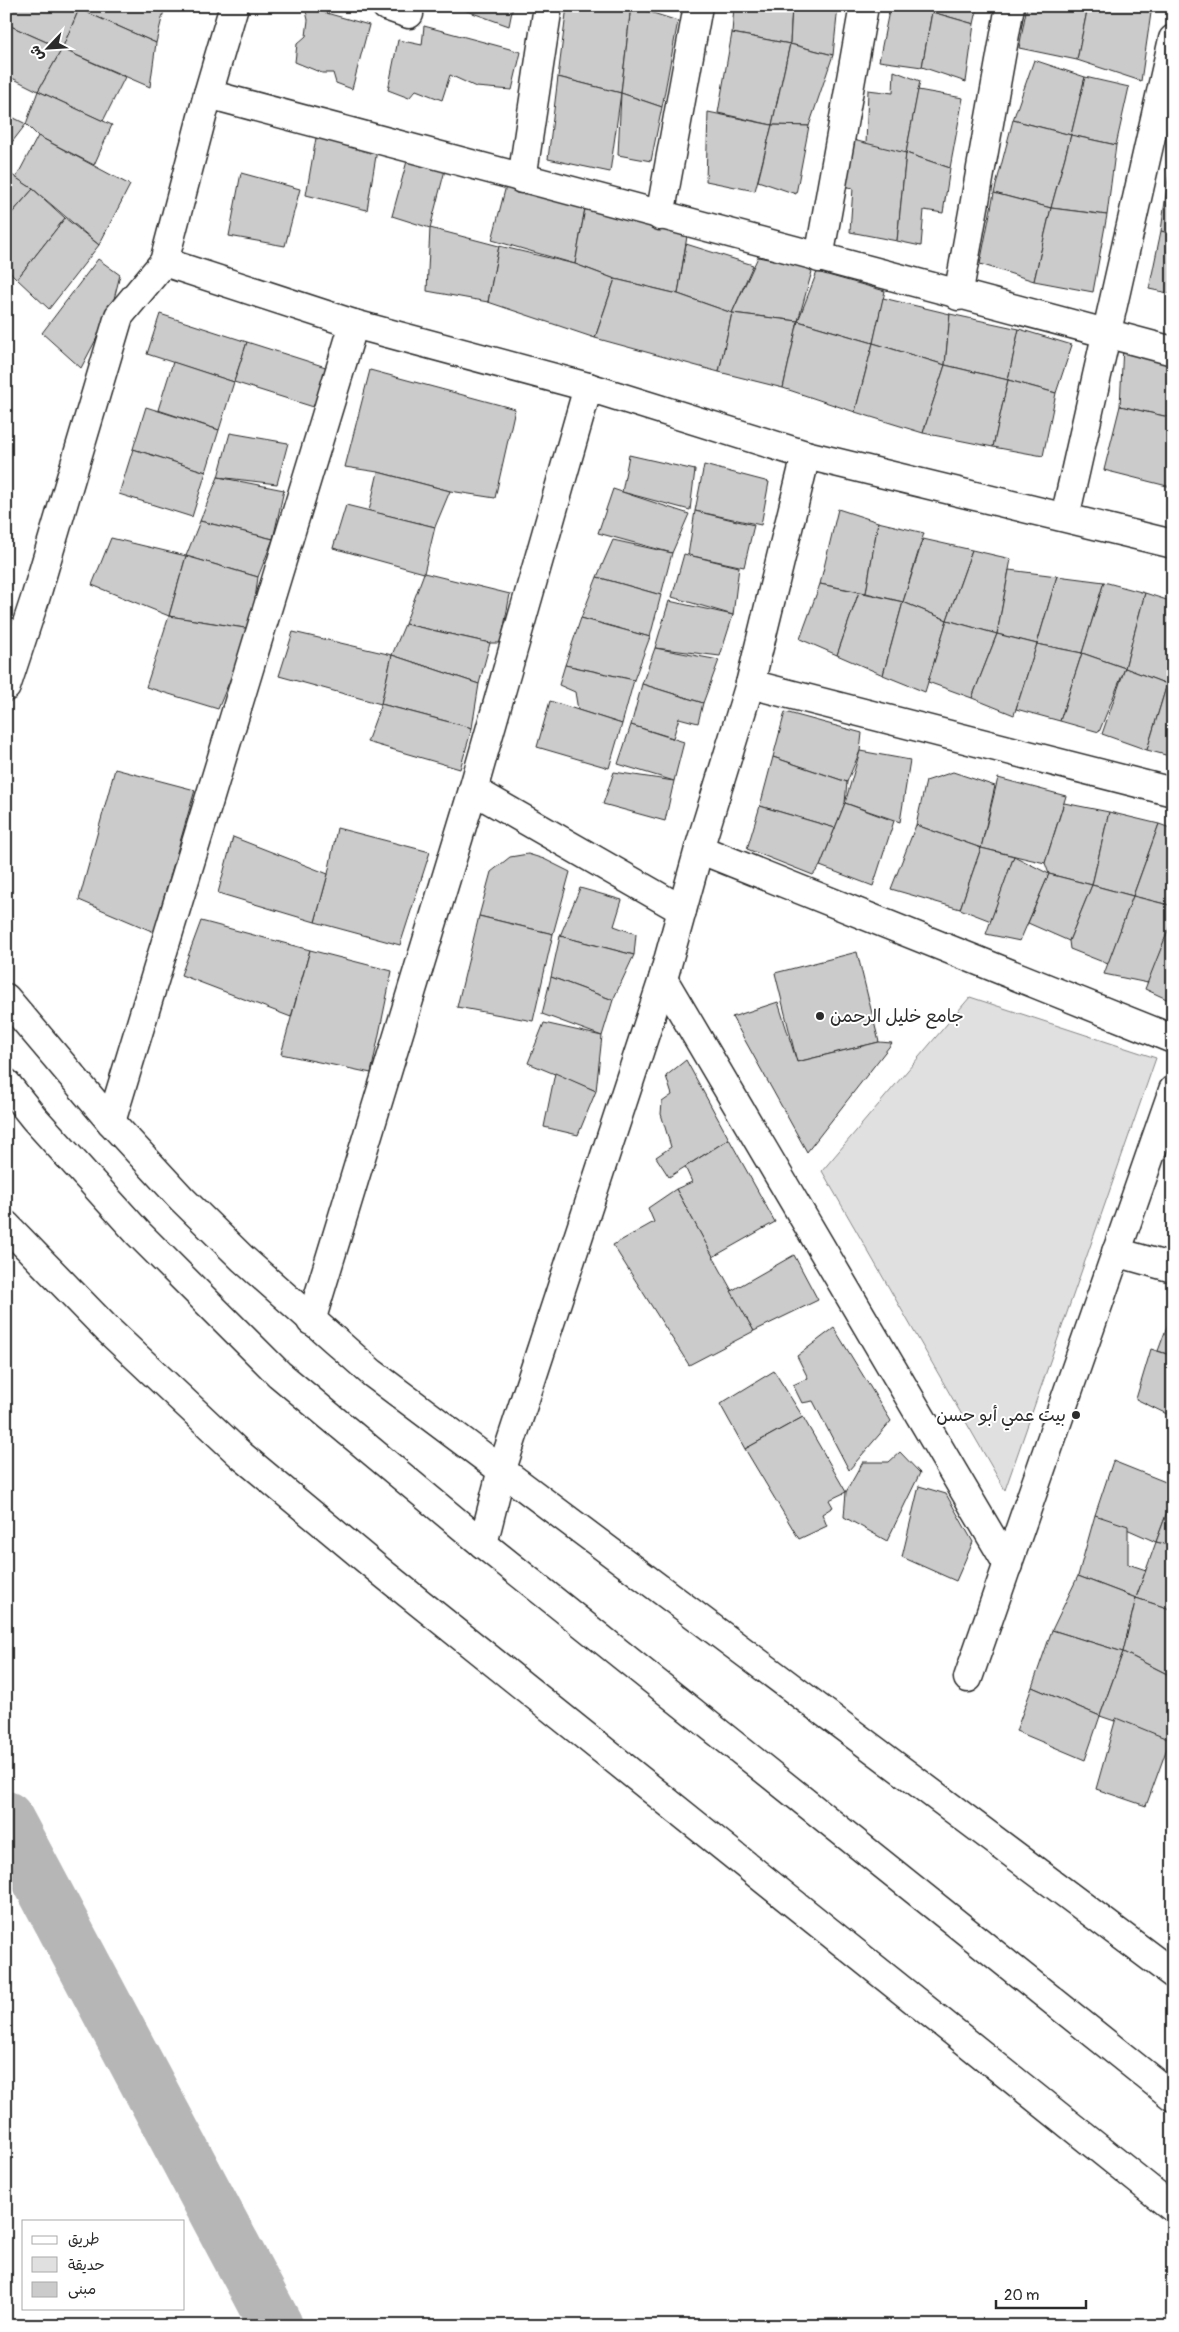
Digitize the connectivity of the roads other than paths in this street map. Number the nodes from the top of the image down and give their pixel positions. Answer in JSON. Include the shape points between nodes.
{"nodes":[{"id":1,"x":234,"y":6,"type":"edge"},
{"id":2,"x":548,"y":6,"type":"edge"},
{"id":3,"x":698,"y":6,"type":"edge"},
{"id":4,"x":864,"y":6,"type":"edge"},
{"id":5,"x":1010,"y":6,"type":"edge"},
{"id":6,"x":1173,"y":39,"type":"edge"},
{"id":7,"x":208,"y":94,"type":"junction"},
{"id":8,"x":522,"y":178,"type":"junction"},
{"id":9,"x":660,"y":216,"type":"junction"},
{"id":10,"x":819,"y":258,"type":"junction"},
{"id":11,"x":164,"y":262,"type":"junction"},
{"id":12,"x":958,"y":296,"type":"junction"},
{"id":13,"x":354,"y":324,"type":"junction"},
{"id":14,"x":1106,"y":335,"type":"junction"},
{"id":15,"x":1173,"y":352,"type":"edge"},
{"id":16,"x":588,"y":387,"type":"junction"},
{"id":17,"x":806,"y":455,"type":"junction"},
{"id":18,"x":1065,"y":517,"type":"junction"},
{"id":19,"x":1173,"y":544,"type":"edge"},
{"id":20,"x":750,"y":684,"type":"junction"},
{"id":21,"x":6,"y":688,"type":"edge"},
{"id":22,"x":473,"y":790,"type":"junction"},
{"id":23,"x":1173,"y":792,"type":"edge"},
{"id":24,"x":699,"y":849,"type":"junction"},
{"id":25,"x":682,"y":910,"type":"junction"},
{"id":26,"x":664,"y":979,"type":"junction"},
{"id":27,"x":6,"y":998,"type":"edge"},
{"id":28,"x":1173,"y":1039,"type":"edge"},
{"id":29,"x":6,"y":1083,"type":"edge"},
{"id":30,"x":1173,"y":1090,"type":"edge"},
{"id":31,"x":111,"y":1122,"type":"junction"},
{"id":32,"x":6,"y":1225,"type":"edge"},
{"id":33,"x":1116,"y":1252,"type":"junction"},
{"id":34,"x":1173,"y":1268,"type":"edge"},
{"id":35,"x":311,"y":1321,"type":"junction"},
{"id":36,"x":502,"y":1469,"type":"junction"},
{"id":37,"x":483,"y":1544,"type":"junction"},
{"id":38,"x":1008,"y":1565,"type":"junction"},
{"id":39,"x":968,"y":1678,"type":"dead end"},
{"id":40,"x":1173,"y":1974,"type":"edge"},
{"id":41,"x":1173,"y":2097,"type":"edge"},
{"id":42,"x":1173,"y":2208,"type":"edge"}],
"edges":[{"from":1,"to":7,"type":"street"},
{"from":2,"to":8,"type":"street"},
{"from":3,"to":9,"type":"street"},
{"from":4,"to":10,"type":"street"},
{"from":5,"to":12,"type":"street"},
{"from":6,"to":14,"type":"street"},
{"from":7,"to":8,"type":"street"},
{"from":7,"to":11,"type":"street"},
{"from":8,"to":9,"type":"street"},
{"from":9,"to":10,"type":"street"},
{"from":10,"to":12,"type":"street"},
{"from":11,"to":13,"type":"street"},
{"from":11,"to":21,"type":"street","via":[[119,316]]},
{"from":12,"to":14,"type":"street"},
{"from":13,"to":16,"type":"street"},
{"from":13,"to":31,"type":"street"},
{"from":14,"to":15,"type":"street"},
{"from":14,"to":18,"type":"street"},
{"from":16,"to":17,"type":"street"},
{"from":16,"to":22,"type":"street"},
{"from":17,"to":18,"type":"street"},
{"from":17,"to":20,"type":"street"},
{"from":18,"to":19,"type":"street"},
{"from":20,"to":23,"type":"street"},
{"from":20,"to":24,"type":"street"},
{"from":22,"to":25,"type":"street"},
{"from":22,"to":35,"type":"street"},
{"from":24,"to":25,"type":"street"},
{"from":24,"to":28,"type":"street"},
{"from":25,"to":26,"type":"street"},
{"from":26,"to":36,"type":"street"},
{"from":26,"to":38,"type":"street"},
{"from":27,"to":31,"type":"street"},
{"from":29,"to":37,"type":"street","via":[[139,1234],[279,1374]]},
{"from":30,"to":33,"type":"street"},
{"from":31,"to":35,"type":"street","via":[[182,1199]]},
{"from":32,"to":42,"type":"street","via":[[106,1329],[257,1469],[385,1576]]},
{"from":33,"to":34,"type":"street"},
{"from":33,"to":38,"type":"street"},
{"from":35,"to":36,"type":"street","via":[[401,1394]]},
{"from":36,"to":37,"type":"street"},
{"from":36,"to":40,"type":"street"},
{"from":37,"to":41,"type":"street"},
{"from":38,"to":39,"type":"street"}]}
